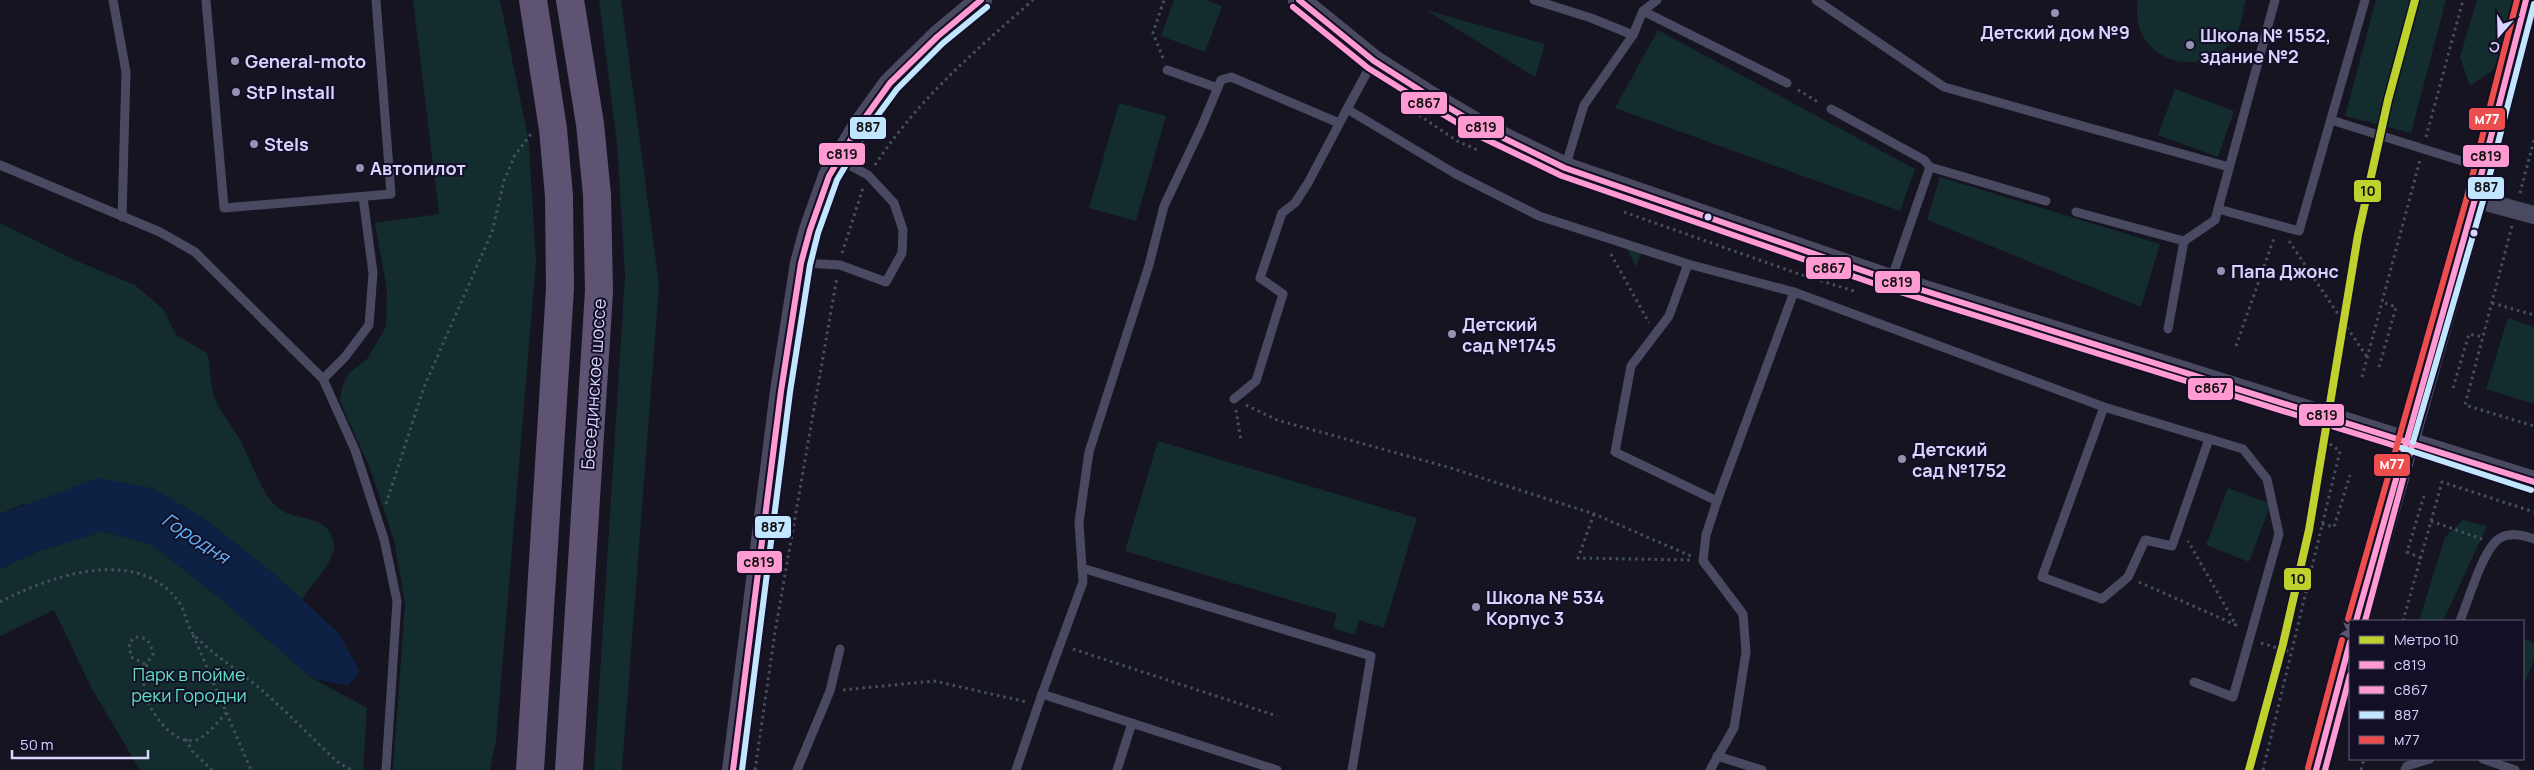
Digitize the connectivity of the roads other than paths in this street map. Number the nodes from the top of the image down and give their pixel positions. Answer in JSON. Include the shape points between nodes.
{"nodes":[{"id":1,"x":113,"y":0,"type":"edge"},
{"id":2,"x":206,"y":0,"type":"edge"},
{"id":3,"x":376,"y":0,"type":"edge"},
{"id":4,"x":533,"y":0,"type":"edge"},
{"id":5,"x":570,"y":0,"type":"edge"},
{"id":6,"x":982,"y":0,"type":"edge"},
{"id":7,"x":1300,"y":0,"type":"edge"},
{"id":8,"x":1534,"y":0,"type":"edge"},
{"id":9,"x":1643,"y":0,"type":"edge"},
{"id":10,"x":1657,"y":0,"type":"edge"},
{"id":11,"x":1816,"y":0,"type":"edge"},
{"id":12,"x":2275,"y":0,"type":"edge"},
{"id":13,"x":2365,"y":0,"type":"edge"},
{"id":14,"x":2526,"y":0,"type":"edge"},
{"id":15,"x":1643,"y":11,"type":"junction"},
{"id":16,"x":1633,"y":35,"type":"junction"},
{"id":17,"x":1374,"y":61,"type":"junction"},
{"id":18,"x":1167,"y":70,"type":"road end"},
{"id":19,"x":1787,"y":83,"type":"road end"},
{"id":20,"x":1218,"y":88,"type":"junction"},
{"id":21,"x":1347,"y":109,"type":"junction"},
{"id":22,"x":1831,"y":110,"type":"road end"},
{"id":23,"x":2331,"y":120,"type":"junction"},
{"id":24,"x":1340,"y":123,"type":"junction"},
{"id":25,"x":838,"y":159,"type":"junction"},
{"id":26,"x":0,"y":165,"type":"edge"},
{"id":27,"x":2230,"y":166,"type":"junction"},
{"id":28,"x":1930,"y":167,"type":"junction"},
{"id":29,"x":1565,"y":168,"type":"junction"},
{"id":30,"x":2483,"y":168,"type":"junction"},
{"id":31,"x":363,"y":197,"type":"junction"},
{"id":32,"x":2475,"y":199,"type":"junction"},
{"id":33,"x":2046,"y":201,"type":"dead end"},
{"id":34,"x":2218,"y":209,"type":"junction"},
{"id":35,"x":2076,"y":212,"type":"dead end"},
{"id":36,"x":2534,"y":215,"type":"edge"},
{"id":37,"x":122,"y":216,"type":"junction"},
{"id":38,"x":2184,"y":241,"type":"junction"},
{"id":39,"x":801,"y":263,"type":"junction"},
{"id":40,"x":1688,"y":264,"type":"junction"},
{"id":41,"x":1890,"y":280,"type":"junction"},
{"id":42,"x":1794,"y":292,"type":"junction"},
{"id":43,"x":2168,"y":329,"type":"dead end"},
{"id":44,"x":323,"y":379,"type":"junction"},
{"id":45,"x":1234,"y":399,"type":"road end"},
{"id":46,"x":2104,"y":407,"type":"junction"},
{"id":47,"x":2209,"y":439,"type":"junction"},
{"id":48,"x":2406,"y":440,"type":"junction"},
{"id":49,"x":2534,"y":482,"type":"edge"},
{"id":50,"x":1717,"y":501,"type":"junction"},
{"id":51,"x":2534,"y":539,"type":"edge"},
{"id":52,"x":1082,"y":568,"type":"junction"},
{"id":53,"x":2356,"y":620,"type":"edge"},
{"id":54,"x":2460,"y":620,"type":"edge"},
{"id":55,"x":840,"y":649,"type":"dead end"},
{"id":56,"x":2349,"y":650,"type":"edge"},
{"id":57,"x":2194,"y":682,"type":"dead end"},
{"id":58,"x":1042,"y":694,"type":"junction"},
{"id":59,"x":2343,"y":699,"type":"edge"},
{"id":60,"x":1132,"y":723,"type":"junction"},
{"id":61,"x":1717,"y":756,"type":"junction"},
{"id":62,"x":2427,"y":760,"type":"edge"},
{"id":63,"x":2486,"y":760,"type":"edge"},
{"id":64,"x":386,"y":770,"type":"edge"},
{"id":65,"x":530,"y":770,"type":"edge"},
{"id":66,"x":569,"y":770,"type":"edge"},
{"id":67,"x":733,"y":770,"type":"edge"},
{"id":68,"x":798,"y":770,"type":"edge"},
{"id":69,"x":1016,"y":770,"type":"edge"},
{"id":70,"x":1117,"y":770,"type":"edge"},
{"id":71,"x":1277,"y":770,"type":"edge"},
{"id":72,"x":1352,"y":770,"type":"edge"},
{"id":73,"x":1710,"y":770,"type":"edge"},
{"id":74,"x":1762,"y":770,"type":"edge"},
{"id":75,"x":2316,"y":770,"type":"edge"},
{"id":76,"x":2405,"y":770,"type":"edge"},
{"id":77,"x":2515,"y":770,"type":"edge"}],
"edges":[{"from":1,"to":37,"type":"lane","via":[[126,72]]},
{"from":2,"to":31,"type":"lane","via":[[224,208]]},
{"from":3,"to":31,"type":"lane","via":[[391,194]]},
{"from":4,"to":65,"type":"main road","via":[[553,129],[559,196],[560,288]]},
{"from":5,"to":66,"type":"main road","name":"Бесединское шоссе","via":[[598,195],[599,291]]},
{"from":6,"to":25,"type":"street","via":[[937,37],[890,83]]},
{"from":7,"to":17,"type":"street"},
{"from":8,"to":16,"type":"lane"},
{"from":9,"to":15,"type":"lane"},
{"from":10,"to":15,"type":"lane"},
{"from":11,"to":27,"type":"lane","via":[[1944,86]]},
{"from":12,"to":27,"type":"lane"},
{"from":13,"to":23,"type":"lane"},
{"from":14,"to":30,"type":"main road"},
{"from":15,"to":16,"type":"lane"},
{"from":15,"to":19,"type":"lane"},
{"from":16,"to":29,"type":"lane","via":[[1584,105]]},
{"from":17,"to":21,"type":"lane"},
{"from":17,"to":29,"type":"street","via":[[1485,129]]},
{"from":18,"to":20,"type":"lane"},
{"from":20,"to":24,"type":"lane","via":[[1221,80],[1231,77]]},
{"from":20,"to":52,"type":"lane","via":[[1164,206],[1150,265],[1089,452],[1079,522]]},
{"from":21,"to":24,"type":"lane"},
{"from":21,"to":40,"type":"lane","via":[[1454,173],[1539,216]]},
{"from":22,"to":28,"type":"lane","via":[[1924,160]]},
{"from":23,"to":30,"type":"lane"},
{"from":23,"to":34,"type":"lane","via":[[2299,231]]},
{"from":24,"to":45,"type":"lane","via":[[1308,183],[1295,202],[1282,213],[1260,278],[1283,294],[1256,381]]},
{"from":25,"to":39,"type":"street","via":[[828,176]]},
{"from":25,"to":39,"type":"lane","via":[[868,175],[894,203],[903,230],[902,254],[886,282],[840,265]]},
{"from":26,"to":37,"type":"lane"},
{"from":27,"to":34,"type":"lane"},
{"from":28,"to":33,"type":"lane"},
{"from":28,"to":41,"type":"lane"},
{"from":29,"to":41,"type":"street"},
{"from":30,"to":32,"type":"main road"},
{"from":31,"to":44,"type":"lane","via":[[373,273],[369,325]]},
{"from":32,"to":36,"type":"street"},
{"from":32,"to":48,"type":"main road"},
{"from":34,"to":38,"type":"lane","via":[[2215,220]]},
{"from":35,"to":38,"type":"lane"},
{"from":37,"to":44,"type":"lane","via":[[160,232],[194,252]]},
{"from":38,"to":43,"type":"lane"},
{"from":39,"to":67,"type":"street","via":[[781,391]]},
{"from":40,"to":42,"type":"lane"},
{"from":40,"to":50,"type":"lane","via":[[1669,316],[1631,366],[1615,452]]},
{"from":41,"to":48,"type":"street"},
{"from":42,"to":46,"type":"lane"},
{"from":42,"to":50,"type":"lane"},
{"from":44,"to":64,"type":"lane","via":[[354,450],[379,526],[397,601]]},
{"from":46,"to":47,"type":"lane"},
{"from":46,"to":47,"type":"lane","via":[[2042,577],[2102,599],[2128,577],[2145,540],[2172,546]]},
{"from":47,"to":57,"type":"lane","via":[[2243,450],[2267,479],[2279,534],[2233,697]]},
{"from":48,"to":49,"type":"street"},
{"from":48,"to":53,"type":"main road"},
{"from":50,"to":61,"type":"lane","via":[[1706,535],[1703,561],[1744,614],[1746,652],[1734,728]]},
{"from":51,"to":54,"type":"lane","via":[[2514,534],[2500,538],[2489,550]]},
{"from":52,"to":58,"type":"lane","via":[[1083,582]]},
{"from":52,"to":72,"type":"lane","via":[[1371,656]]},
{"from":55,"to":68,"type":"lane","via":[[830,692]]},
{"from":56,"to":59,"type":"main road"},
{"from":58,"to":60,"type":"lane"},
{"from":58,"to":69,"type":"lane"},
{"from":59,"to":75,"type":"main road"},
{"from":60,"to":70,"type":"lane"},
{"from":60,"to":71,"type":"lane"},
{"from":61,"to":73,"type":"lane"},
{"from":61,"to":74,"type":"lane"},
{"from":62,"to":76,"type":"lane","via":[[2407,766]]},
{"from":63,"to":77,"type":"lane"}]}
